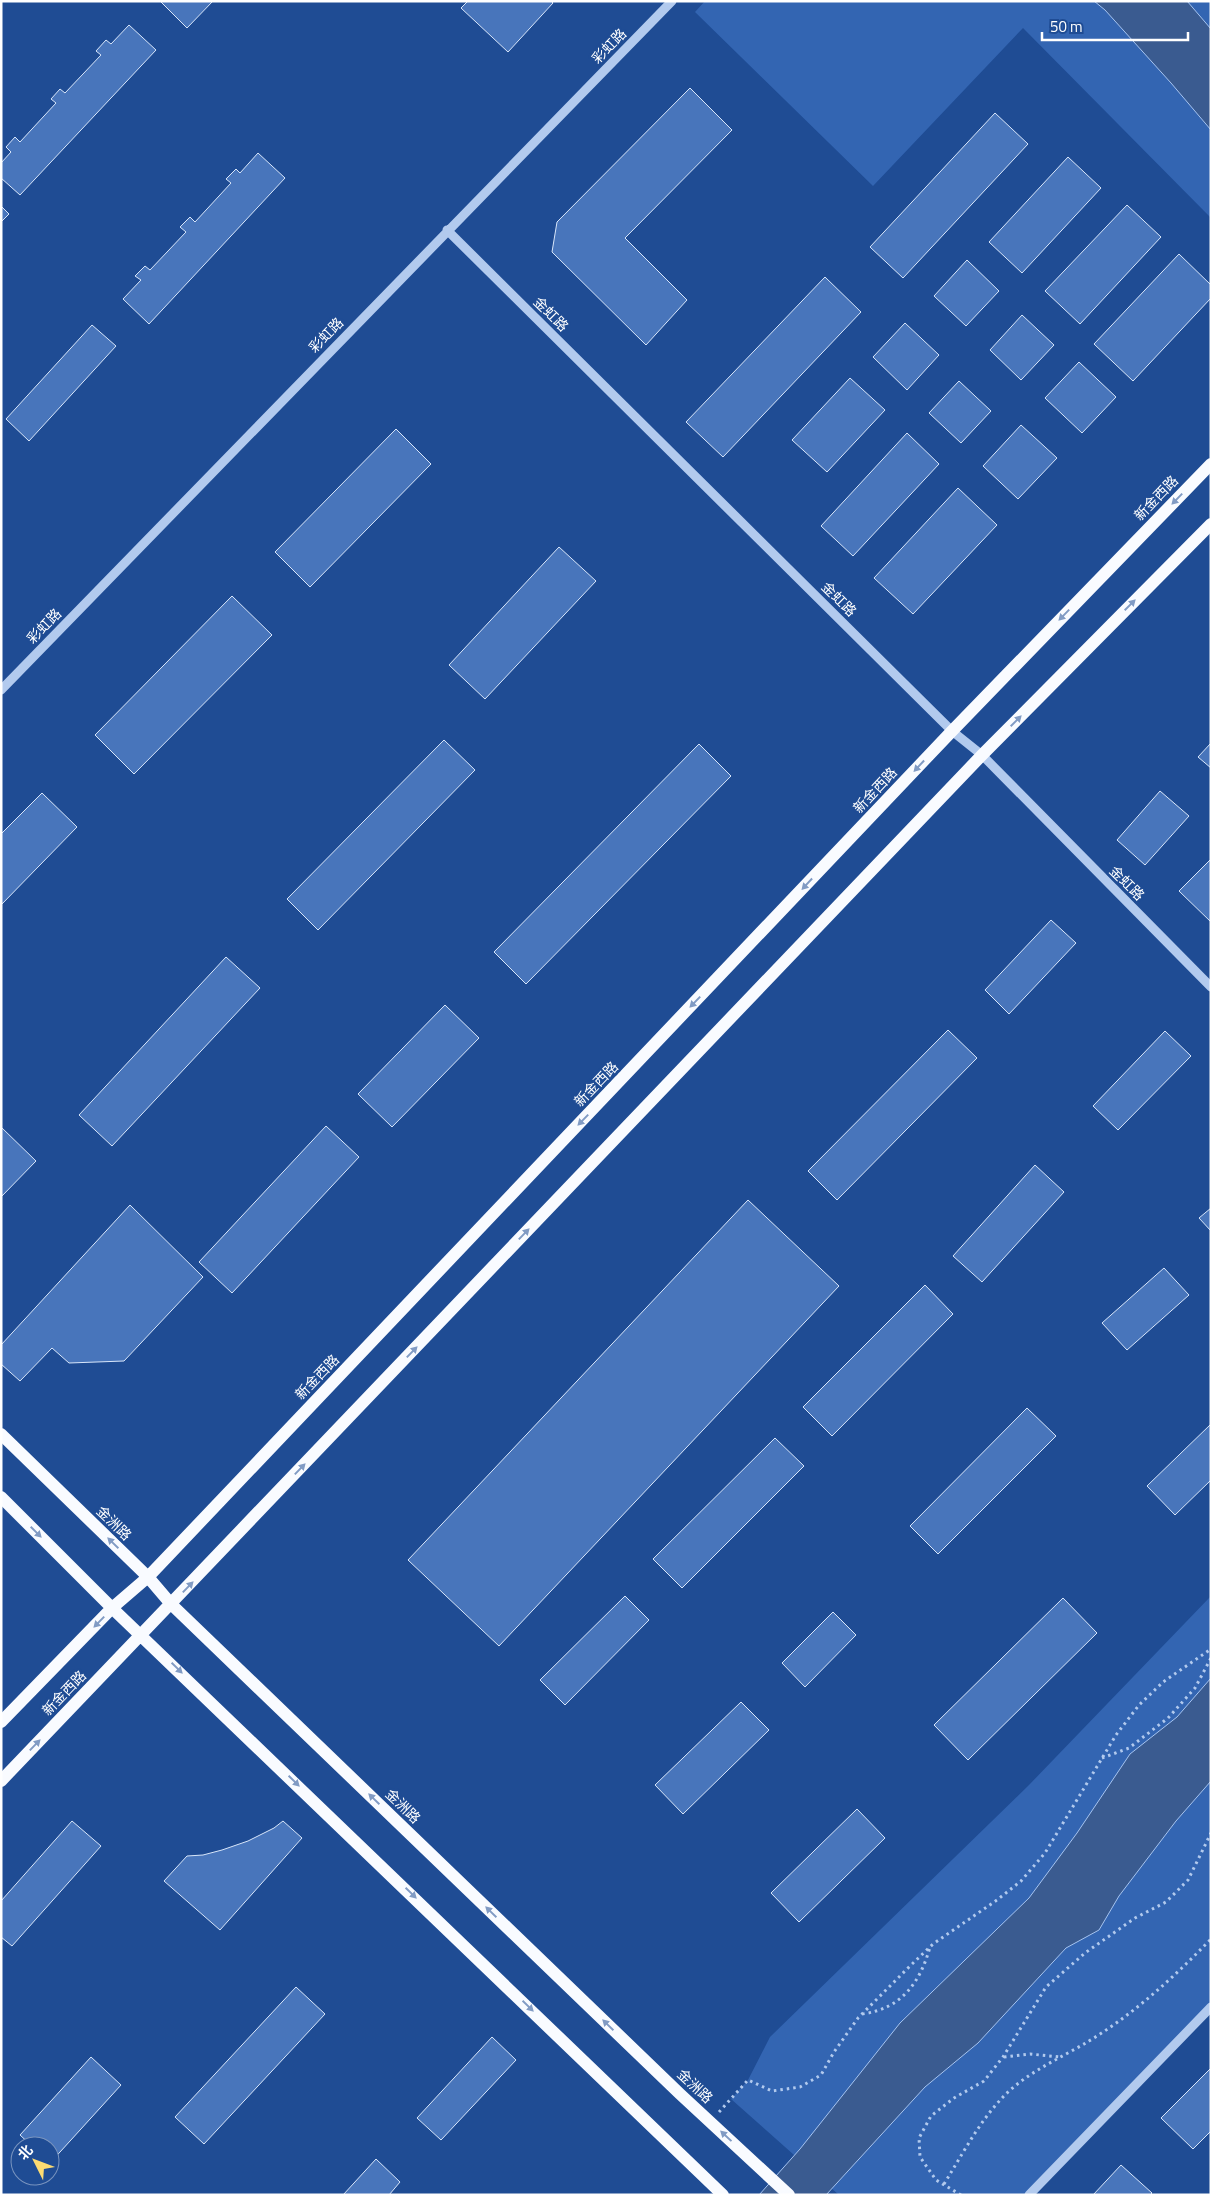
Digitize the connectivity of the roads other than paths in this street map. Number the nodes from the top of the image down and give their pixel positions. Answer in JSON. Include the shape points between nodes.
{"nodes":[{"id":1,"x":672,"y":1,"type":"edge"},
{"id":2,"x":447,"y":230,"type":"junction"},
{"id":3,"x":1211,"y":464,"type":"edge"},
{"id":4,"x":1211,"y":524,"type":"edge"},
{"id":5,"x":1,"y":690,"type":"edge"},
{"id":6,"x":952,"y":731,"type":"junction"},
{"id":7,"x":982,"y":755,"type":"junction"},
{"id":8,"x":1211,"y":988,"type":"edge"},
{"id":9,"x":1,"y":1434,"type":"edge"},
{"id":10,"x":1,"y":1497,"type":"edge"},
{"id":11,"x":148,"y":1577,"type":"junction"},
{"id":12,"x":171,"y":1604,"type":"junction"},
{"id":13,"x":112,"y":1608,"type":"junction"},
{"id":14,"x":141,"y":1634,"type":"junction"},
{"id":15,"x":1,"y":1722,"type":"edge"},
{"id":16,"x":1,"y":1781,"type":"edge"},
{"id":17,"x":1211,"y":2007,"type":"edge"},
{"id":18,"x":724,"y":2195,"type":"edge"},
{"id":19,"x":789,"y":2195,"type":"edge"},
{"id":20,"x":1029,"y":2195,"type":"edge"}],
"edges":[{"from":1,"to":2,"type":"street","name":"彩虹路"},
{"from":2,"to":5,"type":"street","name":"彩虹路"},
{"from":2,"to":6,"type":"street","name":"金虹路"},
{"from":3,"to":6,"type":"main road","name":"新金西路","one_way":true},
{"from":7,"to":4,"type":"main road","name":"新金西路","one_way":true},
{"from":6,"to":7,"type":"street","name":"金虹路"},
{"from":6,"to":11,"type":"main road","name":"新金西路","one_way":true},
{"from":7,"to":8,"type":"street","name":"金虹路"},
{"from":12,"to":7,"type":"main road","name":"新金西路","one_way":true},
{"from":11,"to":9,"type":"main road","name":"金洲路","one_way":true},
{"from":10,"to":13,"type":"main road","one_way":true},
{"from":11,"to":12,"type":"main road","name":"金洲路"},
{"from":11,"to":13,"type":"main road","name":"新金西路"},
{"from":12,"to":14,"type":"main road","name":"新金西路"},
{"from":19,"to":12,"type":"main road","name":"金洲路","one_way":true},
{"from":13,"to":14,"type":"main road"},
{"from":13,"to":15,"type":"main road","name":"新金西路","one_way":true},
{"from":16,"to":14,"type":"main road","name":"新金西路","one_way":true},
{"from":14,"to":18,"type":"main road","one_way":true},
{"from":17,"to":20,"type":"street"}]}
